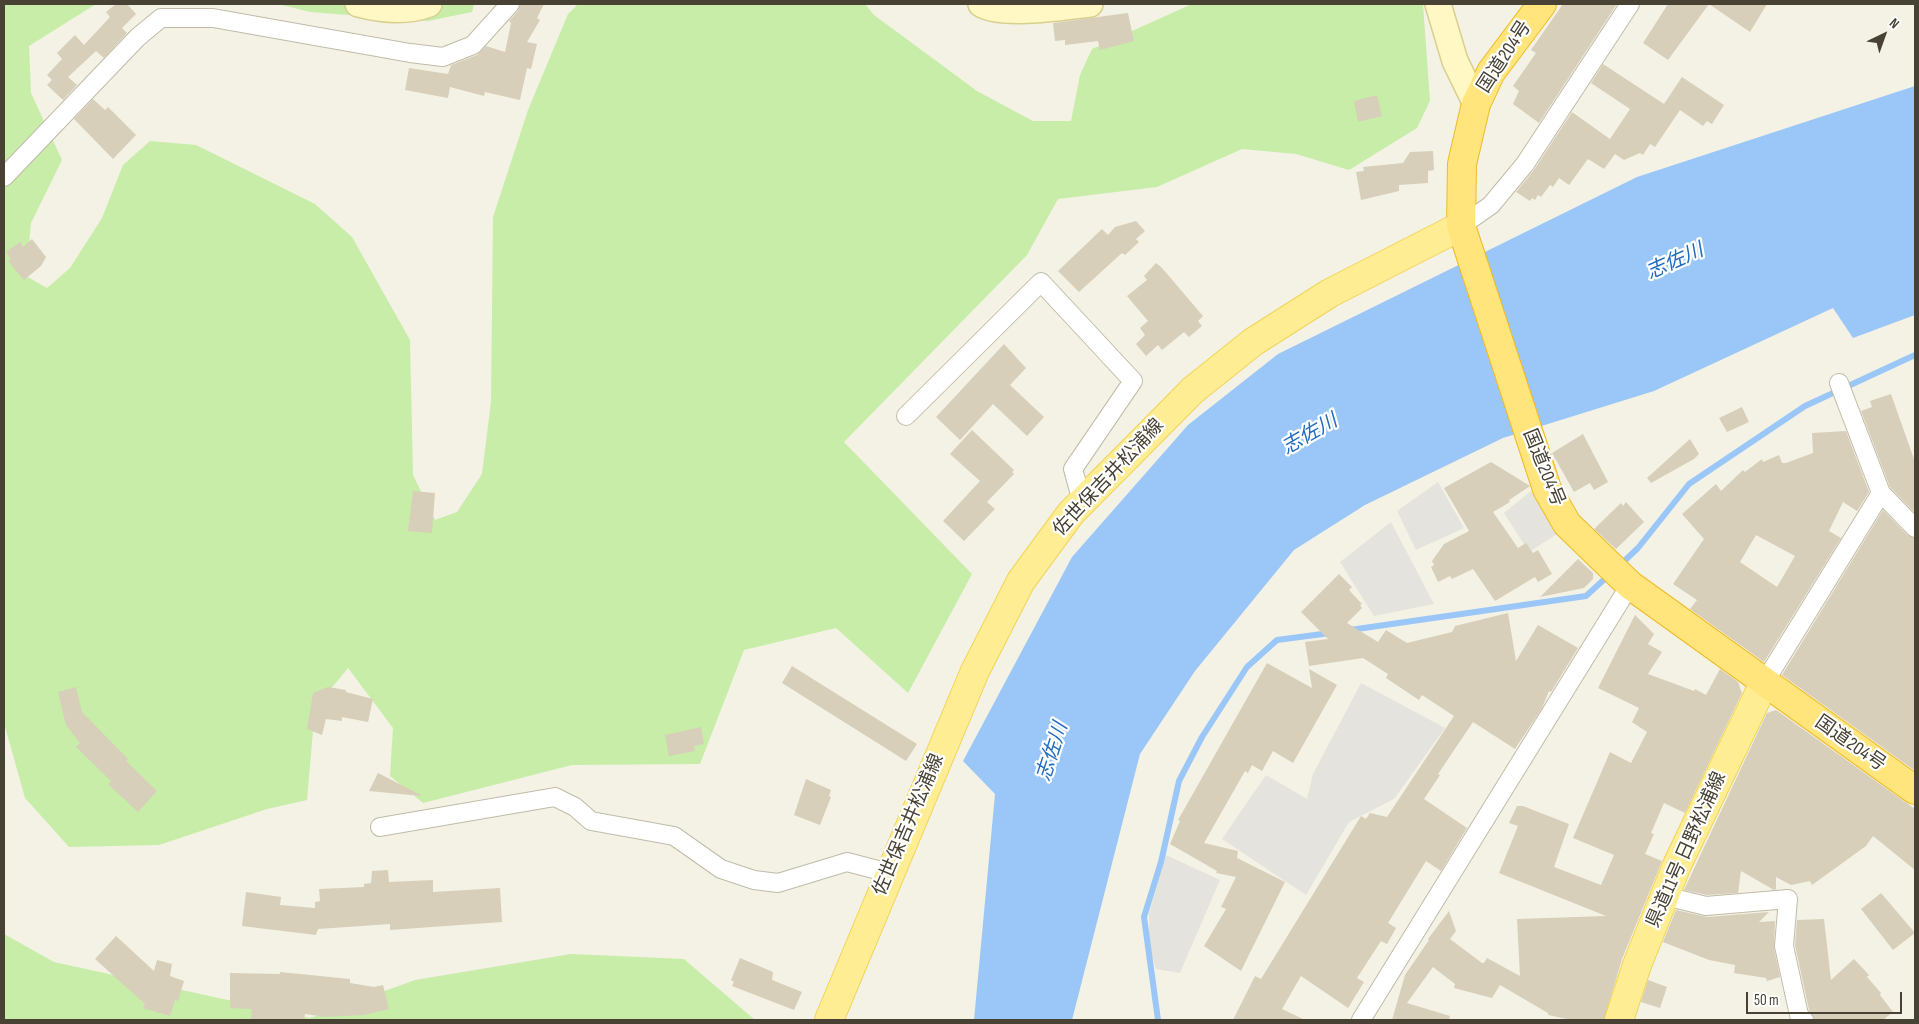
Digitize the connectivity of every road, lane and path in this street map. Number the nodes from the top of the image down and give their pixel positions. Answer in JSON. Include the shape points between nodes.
{"nodes":[{"id":1,"x":358,"y":4,"type":"edge"},
{"id":2,"x":430,"y":4,"type":"edge"},
{"id":3,"x":510,"y":4,"type":"edge"},
{"id":4,"x":981,"y":4,"type":"edge"},
{"id":5,"x":1090,"y":4,"type":"edge"},
{"id":6,"x":1438,"y":4,"type":"edge"},
{"id":7,"x":1542,"y":4,"type":"edge"},
{"id":8,"x":1630,"y":4,"type":"edge"},
{"id":9,"x":1476,"y":104,"type":"junction"},
{"id":10,"x":4,"y":177,"type":"edge"},
{"id":11,"x":1466,"y":238,"type":"junction"},
{"id":12,"x":1839,"y":383,"type":"dead end"},
{"id":13,"x":906,"y":416,"type":"dead end"},
{"id":14,"x":1881,"y":493,"type":"junction"},
{"id":15,"x":1082,"y":502,"type":"junction"},
{"id":16,"x":1915,"y":528,"type":"edge"},
{"id":17,"x":1630,"y":585,"type":"junction"},
{"id":18,"x":1764,"y":683,"type":"junction"},
{"id":19,"x":1915,"y":790,"type":"edge"},
{"id":20,"x":380,"y":827,"type":"dead end"},
{"id":21,"x":889,"y":873,"type":"junction"},
{"id":22,"x":1665,"y":896,"type":"junction"},
{"id":23,"x":828,"y":1020,"type":"edge"},
{"id":24,"x":1361,"y":1020,"type":"edge"},
{"id":25,"x":1619,"y":1020,"type":"edge"},
{"id":26,"x":1804,"y":1020,"type":"edge"}],
"edges":[{"from":1,"to":2,"type":"main road","via":[[379,10],[417,9]]},
{"from":3,"to":10,"type":"street","via":[[473,45],[444,57],[410,54],[213,18],[161,18],[138,37]]},
{"from":4,"to":5,"type":"main road","via":[[987,8],[1022,11]]},
{"from":6,"to":9,"type":"main road","via":[[1455,61]]},
{"from":7,"to":9,"type":"highway","name":"国道204号","via":[[1491,72]]},
{"from":8,"to":11,"type":"street","via":[[1525,164]]},
{"from":9,"to":11,"type":"highway","name":"国道204号","via":[[1462,164]]},
{"from":11,"to":15,"type":"main road","name":"佐世保吉井松浦線","via":[[1330,293],[1253,342],[1193,390]]},
{"from":11,"to":17,"type":"highway","name":"国道204号","via":[[1547,488],[1567,524]]},
{"from":12,"to":14,"type":"street"},
{"from":13,"to":15,"type":"street","via":[[1040,282],[1133,381],[1073,469]]},
{"from":14,"to":16,"type":"street"},
{"from":14,"to":18,"type":"street"},
{"from":15,"to":21,"type":"main road","name":"佐世保吉井松浦線","via":[[1021,581],[975,672]]},
{"from":17,"to":18,"type":"highway","name":"国道204号"},
{"from":17,"to":24,"type":"street"},
{"from":18,"to":19,"type":"highway","name":"国道204号"},
{"from":18,"to":22,"type":"main road","name":"県道11号 日野松浦線"},
{"from":20,"to":21,"type":"street","via":[[555,798],[575,807],[591,821],[674,836],[722,869],[754,880],[778,883],[847,862]]},
{"from":21,"to":23,"type":"main road","name":"佐世保吉井松浦線"},
{"from":22,"to":25,"type":"main road","name":"県道11号 日野松浦線"},
{"from":22,"to":26,"type":"street","via":[[1706,906],[1788,899],[1784,946],[1799,1015]]}]}
